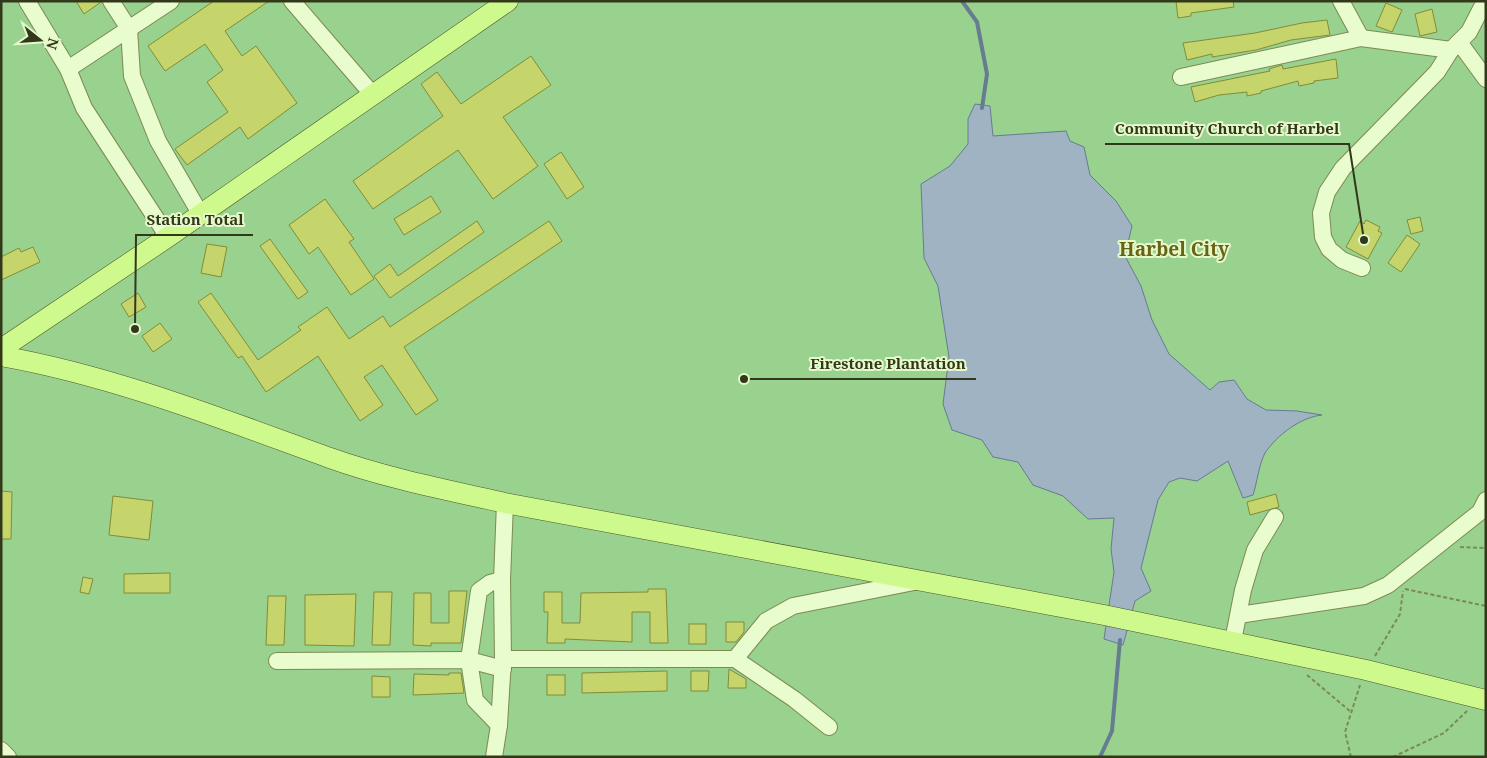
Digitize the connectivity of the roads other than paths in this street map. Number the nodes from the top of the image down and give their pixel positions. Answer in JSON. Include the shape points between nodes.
{"nodes":[{"id":1,"x":27,"y":1,"type":"edge"},
{"id":2,"x":111,"y":1,"type":"edge"},
{"id":3,"x":170,"y":1,"type":"edge"},
{"id":4,"x":292,"y":1,"type":"edge"},
{"id":5,"x":508,"y":1,"type":"edge"},
{"id":6,"x":1341,"y":1,"type":"edge"},
{"id":7,"x":1485,"y":1,"type":"edge"},
{"id":8,"x":129,"y":29,"type":"junction"},
{"id":9,"x":1360,"y":38,"type":"junction"},
{"id":10,"x":1455,"y":46,"type":"junction"},
{"id":11,"x":68,"y":70,"type":"junction"},
{"id":12,"x":1181,"y":77,"type":"dead end"},
{"id":13,"x":1486,"y":79,"type":"edge"},
{"id":14,"x":373,"y":95,"type":"junction"},
{"id":15,"x":201,"y":215,"type":"junction"},
{"id":16,"x":168,"y":237,"type":"junction"},
{"id":17,"x":1362,"y":268,"type":"dead end"},
{"id":18,"x":34,"y":328,"type":"junction"},
{"id":19,"x":1,"y":349,"type":"edge"},
{"id":20,"x":1,"y":356,"type":"edge"},
{"id":21,"x":57,"y":366,"type":"junction"},
{"id":22,"x":1486,"y":500,"type":"edge"},
{"id":23,"x":506,"y":503,"type":"junction"},
{"id":24,"x":1275,"y":517,"type":"dead end"},
{"id":25,"x":502,"y":580,"type":"junction"},
{"id":26,"x":924,"y":580,"type":"junction"},
{"id":27,"x":1239,"y":615,"type":"junction"},
{"id":28,"x":1233,"y":641,"type":"junction"},
{"id":29,"x":735,"y":659,"type":"junction"},
{"id":30,"x":469,"y":660,"type":"junction"},
{"id":31,"x":277,"y":661,"type":"dead end"},
{"id":32,"x":503,"y":664,"type":"junction"},
{"id":33,"x":1483,"y":700,"type":"edge"},
{"id":34,"x":499,"y":725,"type":"junction"},
{"id":35,"x":829,"y":727,"type":"dead end"},
{"id":36,"x":1,"y":750,"type":"edge"},
{"id":37,"x":8,"y":757,"type":"edge"},
{"id":38,"x":494,"y":757,"type":"edge"}],
"edges":[{"from":1,"to":11,"type":"street"},
{"from":2,"to":8,"type":"street"},
{"from":3,"to":8,"type":"street"},
{"from":4,"to":14,"type":"street"},
{"from":5,"to":14,"type":"main road"},
{"from":6,"to":9,"type":"street"},
{"from":7,"to":10,"type":"street","via":[[1469,32]]},
{"from":8,"to":11,"type":"street"},
{"from":8,"to":15,"type":"street","via":[[132,76],[158,141]]},
{"from":9,"to":10,"type":"street"},
{"from":9,"to":12,"type":"street"},
{"from":10,"to":13,"type":"street"},
{"from":10,"to":17,"type":"street","via":[[1436,72],[1343,168],[1327,192],[1321,213],[1323,237],[1329,249],[1342,260]]},
{"from":11,"to":16,"type":"street","via":[[84,108]]},
{"from":14,"to":15,"type":"main road"},
{"from":15,"to":16,"type":"main road"},
{"from":16,"to":18,"type":"main road"},
{"from":18,"to":19,"type":"main road"},
{"from":18,"to":21,"type":"main road","via":[[32,345],[36,356]]},
{"from":20,"to":21,"type":"main road"},
{"from":21,"to":23,"type":"main road","via":[[266,433],[331,458],[421,484]]},
{"from":22,"to":27,"type":"street","via":[[1480,512],[1438,546],[1396,587],[1364,596]]},
{"from":23,"to":25,"type":"street"},
{"from":23,"to":26,"type":"main road"},
{"from":24,"to":27,"type":"street","via":[[1255,550]]},
{"from":25,"to":30,"type":"street","via":[[479,591]]},
{"from":25,"to":32,"type":"street"},
{"from":26,"to":28,"type":"main road"},
{"from":26,"to":29,"type":"street","via":[[793,606],[766,621]]},
{"from":27,"to":28,"type":"street"},
{"from":28,"to":33,"type":"main road"},
{"from":29,"to":32,"type":"street"},
{"from":29,"to":35,"type":"street"},
{"from":30,"to":31,"type":"street"},
{"from":30,"to":32,"type":"street"},
{"from":30,"to":34,"type":"street","via":[[475,700]]},
{"from":32,"to":34,"type":"street"},
{"from":34,"to":38,"type":"street"},
{"from":36,"to":37,"type":"street"}]}
